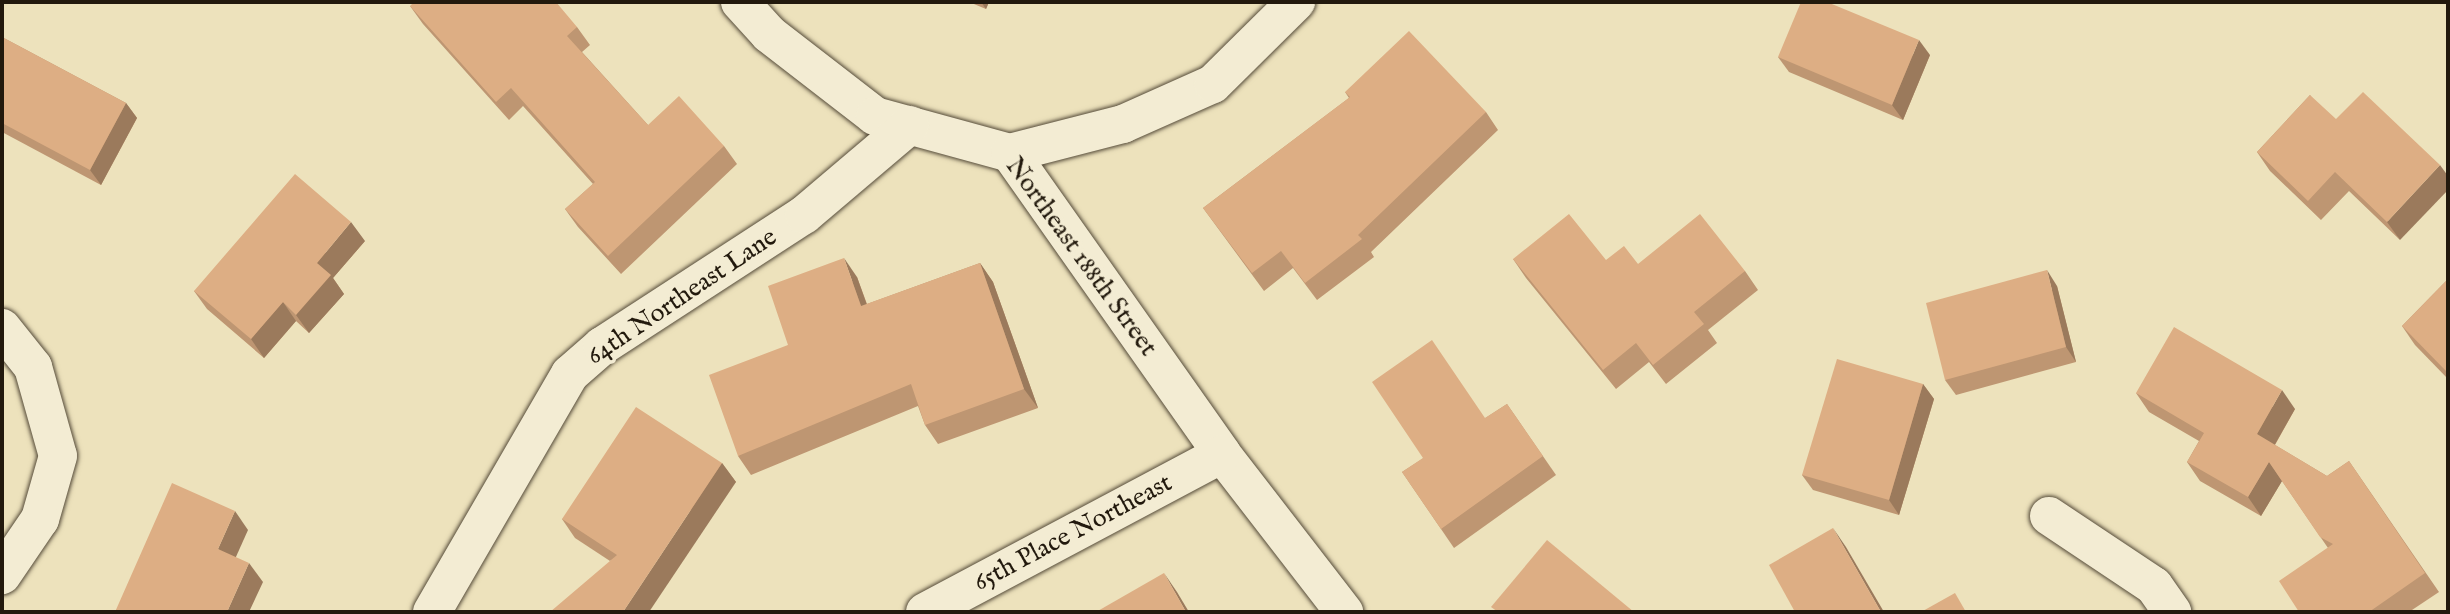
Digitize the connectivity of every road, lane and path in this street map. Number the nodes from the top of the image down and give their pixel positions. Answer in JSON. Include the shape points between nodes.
{"nodes":[{"id":1,"x":740,"y":2,"type":"edge"},
{"id":2,"x":1296,"y":2,"type":"edge"},
{"id":3,"x":910,"y":125,"type":"junction"},
{"id":4,"x":1010,"y":153,"type":"junction"},
{"id":5,"x":2,"y":328,"type":"edge"},
{"id":6,"x":1222,"y":454,"type":"junction"},
{"id":7,"x":2049,"y":516,"type":"dead end"},
{"id":8,"x":2,"y":575,"type":"edge"},
{"id":9,"x":432,"y":612,"type":"edge"},
{"id":10,"x":925,"y":612,"type":"edge"},
{"id":11,"x":1344,"y":612,"type":"edge"},
{"id":12,"x":2172,"y":612,"type":"edge"}],
"edges":[{"from":1,"to":3,"type":"street","name":"Northeast 188th Street","via":[[769,34],[876,116]]},
{"from":2,"to":4,"type":"street","via":[[1213,84],[1123,124]]},
{"from":3,"to":4,"type":"street","name":"Northeast 188th Street"},
{"from":3,"to":9,"type":"street","name":"64th Northeast Lane","via":[[804,215],[602,346],[570,374]]},
{"from":4,"to":6,"type":"street","name":"Northeast 188th Street"},
{"from":5,"to":8,"type":"street","via":[[33,367],[58,456],[40,519]]},
{"from":6,"to":10,"type":"street","name":"65th Place Northeast"},
{"from":6,"to":11,"type":"street","name":"Northeast 188th Street"},
{"from":7,"to":12,"type":"street","via":[[2154,586]]}]}
